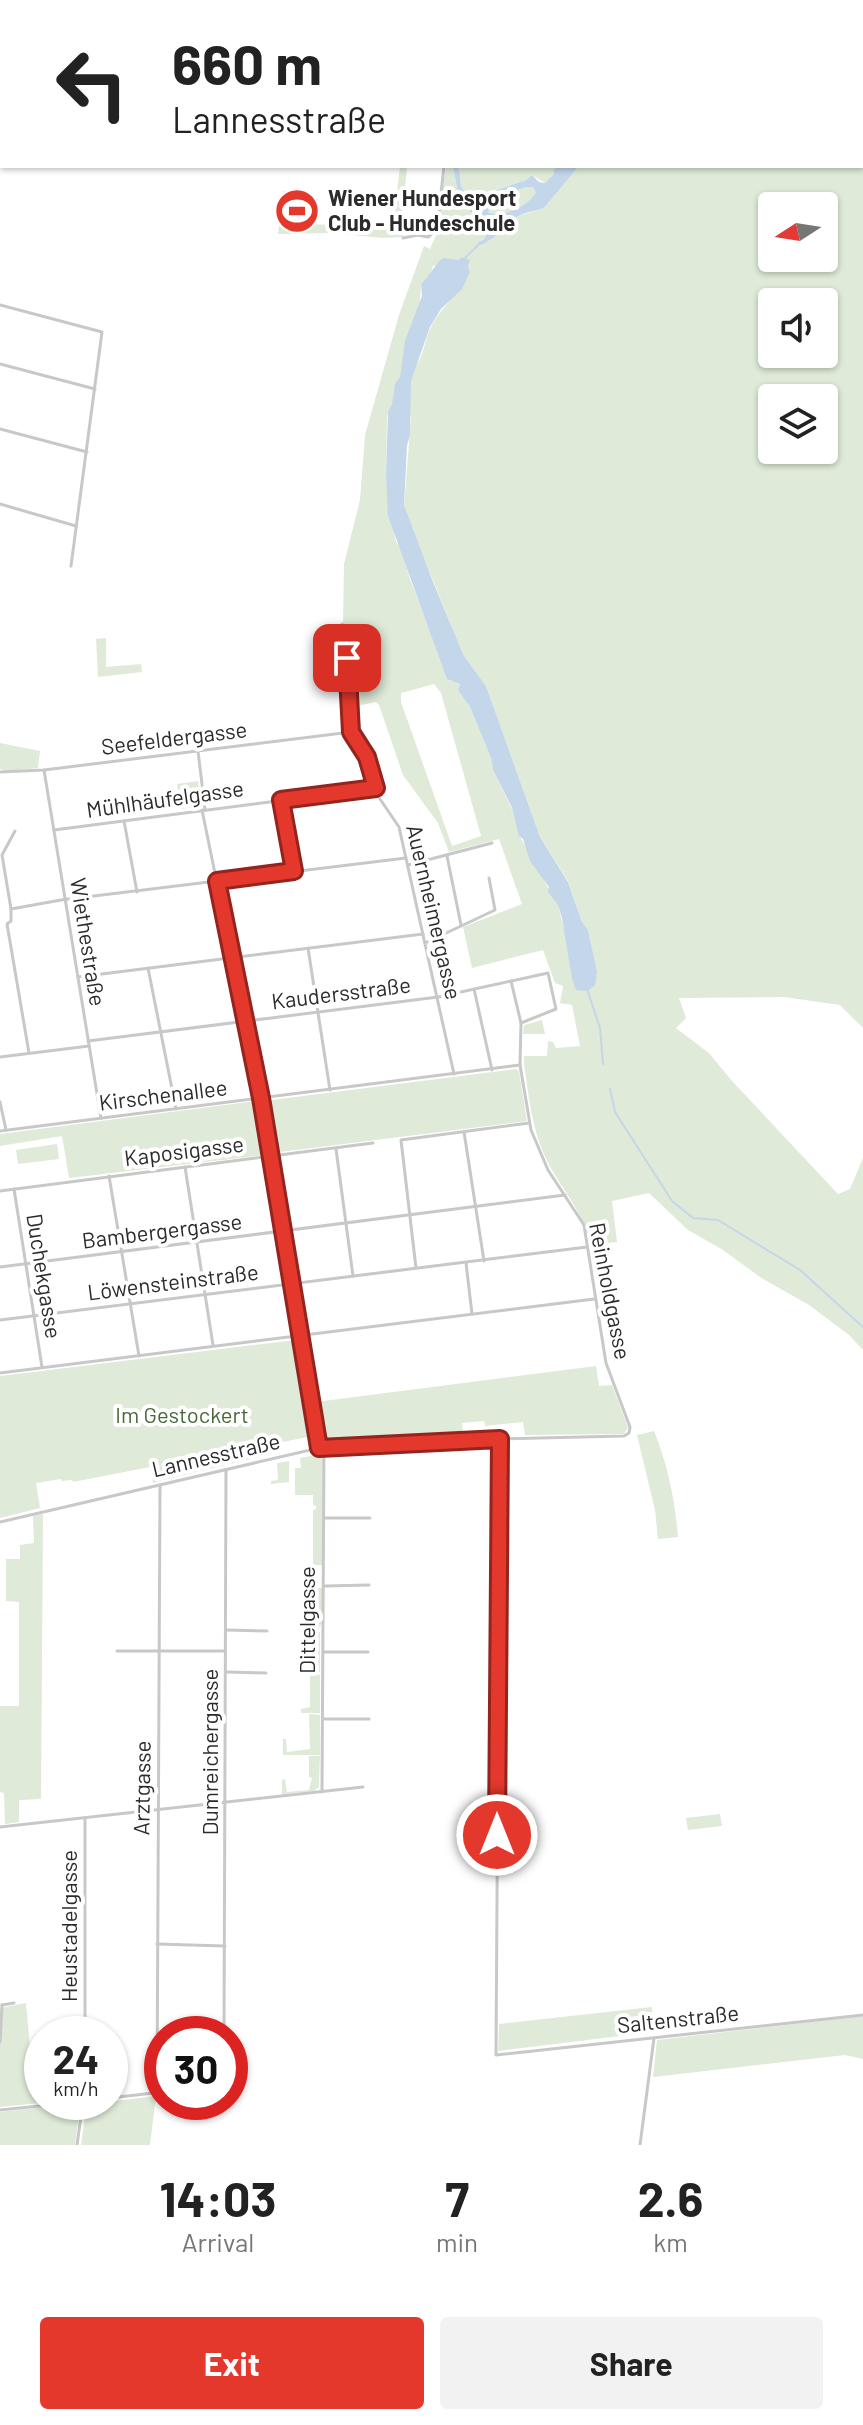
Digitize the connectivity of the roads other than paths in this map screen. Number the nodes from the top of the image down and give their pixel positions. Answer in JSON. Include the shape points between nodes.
{"nodes":[{"id":1,"x":444,"y":168,"type":"edge"},
{"id":2,"x":403,"y":238,"type":"dead end"},
{"id":3,"x":0,"y":306,"type":"edge"},
{"id":4,"x":0,"y":364,"type":"edge"},
{"id":5,"x":95,"y":389,"type":"junction"},
{"id":6,"x":0,"y":429,"type":"edge"},
{"id":7,"x":87,"y":452,"type":"junction"},
{"id":8,"x":0,"y":504,"type":"edge"},
{"id":9,"x":76,"y":526,"type":"junction"},
{"id":10,"x":71,"y":566,"type":"dead end"},
{"id":11,"x":342,"y":624,"type":"dead end"},
{"id":12,"x":351,"y":732,"type":"junction"},
{"id":13,"x":198,"y":751,"type":"junction"},
{"id":14,"x":44,"y":770,"type":"junction"},
{"id":15,"x":0,"y":772,"type":"edge"},
{"id":16,"x":376,"y":788,"type":"junction"},
{"id":17,"x":281,"y":800,"type":"junction"},
{"id":18,"x":203,"y":810,"type":"junction"},
{"id":19,"x":124,"y":821,"type":"junction"},
{"id":20,"x":54,"y":830,"type":"junction"},
{"id":21,"x":15,"y":831,"type":"dead end"},
{"id":22,"x":492,"y":843,"type":"dead end"},
{"id":23,"x":447,"y":856,"type":"junction"},
{"id":24,"x":406,"y":858,"type":"junction"},
{"id":25,"x":408,"y":865,"type":"junction"},
{"id":26,"x":294,"y":871,"type":"junction"},
{"id":27,"x":489,"y":878,"type":"dead end"},
{"id":28,"x":217,"y":881,"type":"junction"},
{"id":29,"x":137,"y":892,"type":"junction"},
{"id":30,"x":65,"y":900,"type":"junction"},
{"id":31,"x":11,"y":909,"type":"junction"},
{"id":32,"x":0,"y":924,"type":"edge"},
{"id":33,"x":7,"y":924,"type":"junction"},
{"id":34,"x":461,"y":925,"type":"junction"},
{"id":35,"x":423,"y":934,"type":"junction"},
{"id":36,"x":425,"y":943,"type":"junction"},
{"id":37,"x":308,"y":948,"type":"junction"},
{"id":38,"x":232,"y":957,"type":"junction"},
{"id":39,"x":148,"y":968,"type":"junction"},
{"id":40,"x":78,"y":977,"type":"junction"},
{"id":41,"x":511,"y":981,"type":"junction"},
{"id":42,"x":474,"y":989,"type":"junction"},
{"id":43,"x":438,"y":997,"type":"junction"},
{"id":44,"x":319,"y":1012,"type":"junction"},
{"id":45,"x":245,"y":1021,"type":"junction"},
{"id":46,"x":521,"y":1023,"type":"junction"},
{"id":47,"x":161,"y":1032,"type":"junction"},
{"id":48,"x":88,"y":1043,"type":"junction"},
{"id":49,"x":29,"y":1053,"type":"junction"},
{"id":50,"x":0,"y":1057,"type":"edge"},
{"id":51,"x":520,"y":1065,"type":"junction"},
{"id":52,"x":492,"y":1070,"type":"junction"},
{"id":53,"x":454,"y":1074,"type":"junction"},
{"id":54,"x":330,"y":1090,"type":"junction"},
{"id":55,"x":261,"y":1098,"type":"junction"},
{"id":56,"x":0,"y":1102,"type":"edge"},
{"id":57,"x":176,"y":1109,"type":"junction"},
{"id":58,"x":101,"y":1119,"type":"junction"},
{"id":59,"x":529,"y":1123,"type":"junction"},
{"id":60,"x":6,"y":1130,"type":"junction"},
{"id":61,"x":0,"y":1131,"type":"edge"},
{"id":62,"x":464,"y":1132,"type":"junction"},
{"id":63,"x":373,"y":1143,"type":"dead end"},
{"id":64,"x":336,"y":1147,"type":"junction"},
{"id":65,"x":270,"y":1156,"type":"junction"},
{"id":66,"x":185,"y":1167,"type":"junction"},
{"id":67,"x":109,"y":1176,"type":"junction"},
{"id":68,"x":14,"y":1189,"type":"junction"},
{"id":69,"x":0,"y":1191,"type":"edge"},
{"id":70,"x":565,"y":1195,"type":"junction"},
{"id":71,"x":476,"y":1208,"type":"junction"},
{"id":72,"x":410,"y":1216,"type":"junction"},
{"id":73,"x":346,"y":1224,"type":"junction"},
{"id":74,"x":282,"y":1232,"type":"junction"},
{"id":75,"x":198,"y":1243,"type":"junction"},
{"id":76,"x":587,"y":1247,"type":"junction"},
{"id":77,"x":122,"y":1252,"type":"junction"},
{"id":78,"x":484,"y":1261,"type":"junction"},
{"id":79,"x":466,"y":1263,"type":"junction"},
{"id":80,"x":26,"y":1264,"type":"junction"},
{"id":81,"x":0,"y":1267,"type":"edge"},
{"id":82,"x":416,"y":1268,"type":"junction"},
{"id":83,"x":353,"y":1276,"type":"junction"},
{"id":84,"x":291,"y":1284,"type":"junction"},
{"id":85,"x":204,"y":1294,"type":"junction"},
{"id":86,"x":594,"y":1299,"type":"junction"},
{"id":87,"x":131,"y":1304,"type":"junction"},
{"id":88,"x":472,"y":1314,"type":"junction"},
{"id":89,"x":34,"y":1315,"type":"junction"},
{"id":90,"x":0,"y":1320,"type":"edge"},
{"id":91,"x":300,"y":1336,"type":"junction"},
{"id":92,"x":213,"y":1347,"type":"junction"},
{"id":93,"x":139,"y":1356,"type":"junction"},
{"id":94,"x":42,"y":1367,"type":"junction"},
{"id":95,"x":0,"y":1373,"type":"edge"},
{"id":96,"x":630,"y":1427,"type":"joint"},
{"id":97,"x":500,"y":1439,"type":"junction"},
{"id":98,"x":321,"y":1448,"type":"junction"},
{"id":99,"x":226,"y":1469,"type":"junction"},
{"id":100,"x":160,"y":1485,"type":"junction"},
{"id":101,"x":324,"y":1518,"type":"junction"},
{"id":102,"x":370,"y":1518,"type":"dead end"},
{"id":103,"x":0,"y":1522,"type":"edge"},
{"id":104,"x":369,"y":1585,"type":"dead end"},
{"id":105,"x":323,"y":1586,"type":"junction"},
{"id":106,"x":226,"y":1630,"type":"junction"},
{"id":107,"x":267,"y":1631,"type":"dead end"},
{"id":108,"x":117,"y":1651,"type":"dead end"},
{"id":109,"x":159,"y":1651,"type":"junction"},
{"id":110,"x":226,"y":1651,"type":"junction"},
{"id":111,"x":323,"y":1652,"type":"junction"},
{"id":112,"x":368,"y":1652,"type":"dead end"},
{"id":113,"x":226,"y":1672,"type":"junction"},
{"id":114,"x":266,"y":1673,"type":"dead end"},
{"id":115,"x":323,"y":1719,"type":"junction"},
{"id":116,"x":369,"y":1719,"type":"dead end"},
{"id":117,"x":363,"y":1787,"type":"dead end"},
{"id":118,"x":322,"y":1792,"type":"junction"},
{"id":119,"x":225,"y":1802,"type":"junction"},
{"id":120,"x":158,"y":1810,"type":"junction"},
{"id":121,"x":85,"y":1818,"type":"junction"},
{"id":122,"x":0,"y":1827,"type":"edge"},
{"id":123,"x":157,"y":1944,"type":"junction"},
{"id":124,"x":225,"y":1946,"type":"junction"},
{"id":125,"x":14,"y":2003,"type":"dead end"},
{"id":126,"x":1,"y":2006,"type":"edge"},
{"id":127,"x":863,"y":2015,"type":"edge"},
{"id":128,"x":85,"y":2016,"type":"edge"},
{"id":129,"x":158,"y":2016,"type":"edge"},
{"id":130,"x":224,"y":2016,"type":"edge"},
{"id":131,"x":654,"y":2038,"type":"junction"},
{"id":132,"x":0,"y":2042,"type":"edge"},
{"id":133,"x":24,"y":2108,"type":"edge"},
{"id":134,"x":0,"y":2110,"type":"edge"},
{"id":135,"x":79,"y":2120,"type":"edge"},
{"id":136,"x":77,"y":2145,"type":"edge"},
{"id":137,"x":640,"y":2145,"type":"edge"}],
"edges":[{"from":1,"to":2,"type":"street","via":[[437,230],[428,237]]},
{"from":3,"to":5,"type":"street","via":[[102,332]]},
{"from":4,"to":5,"type":"street"},
{"from":5,"to":7,"type":"street"},
{"from":6,"to":7,"type":"street"},
{"from":7,"to":9,"type":"street"},
{"from":8,"to":9,"type":"street"},
{"from":9,"to":10,"type":"street"},
{"from":11,"to":12,"type":"street","name":"Auernheimergasse"},
{"from":12,"to":13,"type":"street","name":"Seefeldergasse"},
{"from":12,"to":16,"type":"street","name":"Auernheimergasse","via":[[367,757]]},
{"from":13,"to":14,"type":"street","name":"Seefeldergasse"},
{"from":13,"to":18,"type":"street","name":"Dittelgasse"},
{"from":14,"to":15,"type":"street","name":"Seefeldergasse"},
{"from":14,"to":20,"type":"street","name":"Wiethestraße"},
{"from":16,"to":17,"type":"street","name":"Mühlhäufelgasse"},
{"from":16,"to":24,"type":"street","name":"Auernheimergasse","via":[[399,827]]},
{"from":17,"to":18,"type":"street","name":"Mühlhäufelgasse"},
{"from":17,"to":26,"type":"street"},
{"from":18,"to":19,"type":"street","name":"Mühlhäufelgasse"},
{"from":18,"to":28,"type":"street","name":"Dittelgasse"},
{"from":19,"to":20,"type":"street","name":"Mühlhäufelgasse"},
{"from":19,"to":29,"type":"street"},
{"from":20,"to":30,"type":"street","name":"Wiethestraße"},
{"from":21,"to":31,"type":"street","via":[[2,855]]},
{"from":22,"to":23,"type":"street"},
{"from":23,"to":25,"type":"street"},
{"from":23,"to":34,"type":"street"},
{"from":24,"to":25,"type":"street","name":"Auernheimergasse"},
{"from":24,"to":26,"type":"street"},
{"from":25,"to":35,"type":"street","name":"Auernheimergasse"},
{"from":26,"to":28,"type":"street"},
{"from":27,"to":34,"type":"street","via":[[495,910]]},
{"from":28,"to":29,"type":"street"},
{"from":28,"to":38,"type":"street","name":"Dittelgasse"},
{"from":29,"to":30,"type":"street"},
{"from":30,"to":31,"type":"street"},
{"from":30,"to":40,"type":"street","name":"Wiethestraße"},
{"from":31,"to":33,"type":"street"},
{"from":32,"to":33,"type":"street"},
{"from":33,"to":49,"type":"street"},
{"from":34,"to":36,"type":"street"},
{"from":35,"to":36,"type":"street","name":"Auernheimergasse"},
{"from":35,"to":37,"type":"street"},
{"from":36,"to":43,"type":"street","name":"Auernheimergasse"},
{"from":37,"to":38,"type":"street"},
{"from":37,"to":44,"type":"street"},
{"from":38,"to":39,"type":"street"},
{"from":38,"to":45,"type":"street","name":"Dittelgasse"},
{"from":39,"to":40,"type":"street"},
{"from":39,"to":47,"type":"street"},
{"from":40,"to":48,"type":"street","name":"Wiethestraße"},
{"from":41,"to":42,"type":"street","name":"Kaudersstraße"},
{"from":41,"to":46,"type":"street","name":"Reinholdgasse"},
{"from":41,"to":46,"type":"street","name":"Kaudersstraße","via":[[548,973],[556,1009]]},
{"from":42,"to":43,"type":"street","name":"Kaudersstraße"},
{"from":42,"to":52,"type":"street"},
{"from":43,"to":44,"type":"street","name":"Kaudersstraße"},
{"from":43,"to":53,"type":"street","name":"Auernheimergasse"},
{"from":44,"to":45,"type":"street","name":"Kaudersstraße"},
{"from":44,"to":54,"type":"street"},
{"from":45,"to":47,"type":"street","name":"Kaudersstraße"},
{"from":45,"to":55,"type":"street","name":"Dittelgasse"},
{"from":46,"to":51,"type":"street","name":"Reinholdgasse"},
{"from":47,"to":48,"type":"street","name":"Kaudersstraße"},
{"from":47,"to":57,"type":"street"},
{"from":48,"to":49,"type":"street","name":"Kaudersstraße"},
{"from":48,"to":58,"type":"street","name":"Wiethestraße"},
{"from":49,"to":50,"type":"street","name":"Kaudersstraße"},
{"from":51,"to":52,"type":"street","name":"Kirschenallee"},
{"from":51,"to":59,"type":"street","name":"Reinholdgasse"},
{"from":52,"to":53,"type":"street","name":"Kirschenallee"},
{"from":53,"to":54,"type":"street","name":"Kirschenallee"},
{"from":54,"to":55,"type":"street","name":"Kirschenallee"},
{"from":55,"to":57,"type":"street","name":"Kirschenallee"},
{"from":55,"to":65,"type":"street","name":"Dittelgasse"},
{"from":56,"to":60,"type":"street"},
{"from":57,"to":58,"type":"street","name":"Kirschenallee"},
{"from":58,"to":60,"type":"street","name":"Kirschenallee"},
{"from":59,"to":62,"type":"street"},
{"from":59,"to":70,"type":"street","name":"Reinholdgasse","via":[[548,1170]]},
{"from":60,"to":61,"type":"street","name":"Kirschenallee"},
{"from":62,"to":71,"type":"street"},
{"from":62,"to":72,"type":"street","via":[[401,1140]]},
{"from":63,"to":64,"type":"street","name":"Kaposigasse"},
{"from":64,"to":65,"type":"street","name":"Kaposigasse"},
{"from":64,"to":73,"type":"street"},
{"from":65,"to":66,"type":"street","name":"Kaposigasse"},
{"from":65,"to":74,"type":"street","name":"Dittelgasse"},
{"from":66,"to":67,"type":"street","name":"Kaposigasse"},
{"from":66,"to":75,"type":"street"},
{"from":67,"to":68,"type":"street","name":"Kaposigasse"},
{"from":67,"to":77,"type":"street"},
{"from":68,"to":69,"type":"street","name":"Kaposigasse"},
{"from":68,"to":80,"type":"street","name":"Duchekgasse"},
{"from":70,"to":71,"type":"street","name":"Bambergergasse"},
{"from":70,"to":76,"type":"street","name":"Reinholdgasse","via":[[584,1225]]},
{"from":71,"to":72,"type":"street","name":"Bambergergasse"},
{"from":71,"to":78,"type":"street"},
{"from":72,"to":73,"type":"street","name":"Bambergergasse"},
{"from":72,"to":82,"type":"street"},
{"from":73,"to":74,"type":"street","name":"Bambergergasse"},
{"from":73,"to":83,"type":"street"},
{"from":74,"to":75,"type":"street","name":"Bambergergasse"},
{"from":74,"to":84,"type":"street","name":"Dittelgasse"},
{"from":75,"to":77,"type":"street","name":"Bambergergasse"},
{"from":75,"to":85,"type":"street"},
{"from":76,"to":78,"type":"street","name":"Löwensteinstraße"},
{"from":76,"to":86,"type":"street","name":"Reinholdgasse"},
{"from":77,"to":80,"type":"street","name":"Bambergergasse"},
{"from":77,"to":87,"type":"street"},
{"from":78,"to":79,"type":"street","name":"Löwensteinstraße"},
{"from":79,"to":82,"type":"street","name":"Löwensteinstraße"},
{"from":79,"to":88,"type":"street"},
{"from":80,"to":81,"type":"street","name":"Bambergergasse"},
{"from":80,"to":89,"type":"street","name":"Duchekgasse"},
{"from":82,"to":83,"type":"street","name":"Löwensteinstraße"},
{"from":83,"to":84,"type":"street","name":"Löwensteinstraße"},
{"from":84,"to":85,"type":"street","name":"Löwensteinstraße"},
{"from":84,"to":91,"type":"street","name":"Dittelgasse"},
{"from":85,"to":87,"type":"street","name":"Löwensteinstraße"},
{"from":85,"to":92,"type":"street"},
{"from":86,"to":88,"type":"street"},
{"from":86,"to":96,"type":"street","name":"Reinholdgasse","via":[[606,1363]]},
{"from":87,"to":89,"type":"street","name":"Löwensteinstraße"},
{"from":87,"to":93,"type":"street"},
{"from":88,"to":91,"type":"street"},
{"from":89,"to":90,"type":"street","name":"Löwensteinstraße"},
{"from":89,"to":94,"type":"street","name":"Duchekgasse"},
{"from":91,"to":92,"type":"street"},
{"from":91,"to":98,"type":"street","name":"Dittelgasse"},
{"from":92,"to":93,"type":"street"},
{"from":93,"to":94,"type":"street"},
{"from":94,"to":95,"type":"street"},
{"from":96,"to":97,"type":"street","name":"Lannesstraße","via":[[624,1436]]},
{"from":97,"to":98,"type":"street","name":"Lannesstraße"},
{"from":97,"to":131,"type":"street","name":"Saltenstraße","via":[[496,2055]]},
{"from":98,"to":99,"type":"street","name":"Lannesstraße"},
{"from":98,"to":101,"type":"street","name":"Dittelgasse"},
{"from":99,"to":100,"type":"street","name":"Lannesstraße"},
{"from":99,"to":106,"type":"street","name":"Dumreichergasse"},
{"from":100,"to":103,"type":"street","name":"Lannesstraße"},
{"from":100,"to":109,"type":"street","name":"Arztgasse"},
{"from":101,"to":102,"type":"street"},
{"from":101,"to":105,"type":"street","name":"Dittelgasse"},
{"from":104,"to":105,"type":"street"},
{"from":105,"to":111,"type":"street","name":"Dittelgasse"},
{"from":106,"to":107,"type":"street"},
{"from":106,"to":110,"type":"street","name":"Dumreichergasse"},
{"from":108,"to":109,"type":"street"},
{"from":109,"to":110,"type":"street"},
{"from":109,"to":120,"type":"street","name":"Arztgasse"},
{"from":110,"to":113,"type":"street","name":"Dumreichergasse"},
{"from":111,"to":112,"type":"street"},
{"from":111,"to":115,"type":"street","name":"Dittelgasse"},
{"from":113,"to":114,"type":"street"},
{"from":113,"to":119,"type":"street","name":"Dumreichergasse"},
{"from":115,"to":116,"type":"street"},
{"from":115,"to":118,"type":"street","name":"Dittelgasse"},
{"from":117,"to":118,"type":"street"},
{"from":118,"to":119,"type":"street"},
{"from":119,"to":120,"type":"street"},
{"from":119,"to":124,"type":"street","name":"Dumreichergasse"},
{"from":120,"to":121,"type":"street"},
{"from":120,"to":123,"type":"street","name":"Arztgasse"},
{"from":121,"to":122,"type":"street"},
{"from":121,"to":128,"type":"street","name":"Heustadelgasse"},
{"from":123,"to":124,"type":"street"},
{"from":123,"to":129,"type":"street","name":"Arztgasse"},
{"from":124,"to":130,"type":"street","name":"Dumreichergasse"},
{"from":125,"to":126,"type":"street"},
{"from":126,"to":132,"type":"street"},
{"from":127,"to":131,"type":"street","name":"Saltenstraße"},
{"from":131,"to":137,"type":"street"},
{"from":133,"to":134,"type":"street"},
{"from":135,"to":136,"type":"street"}]}
